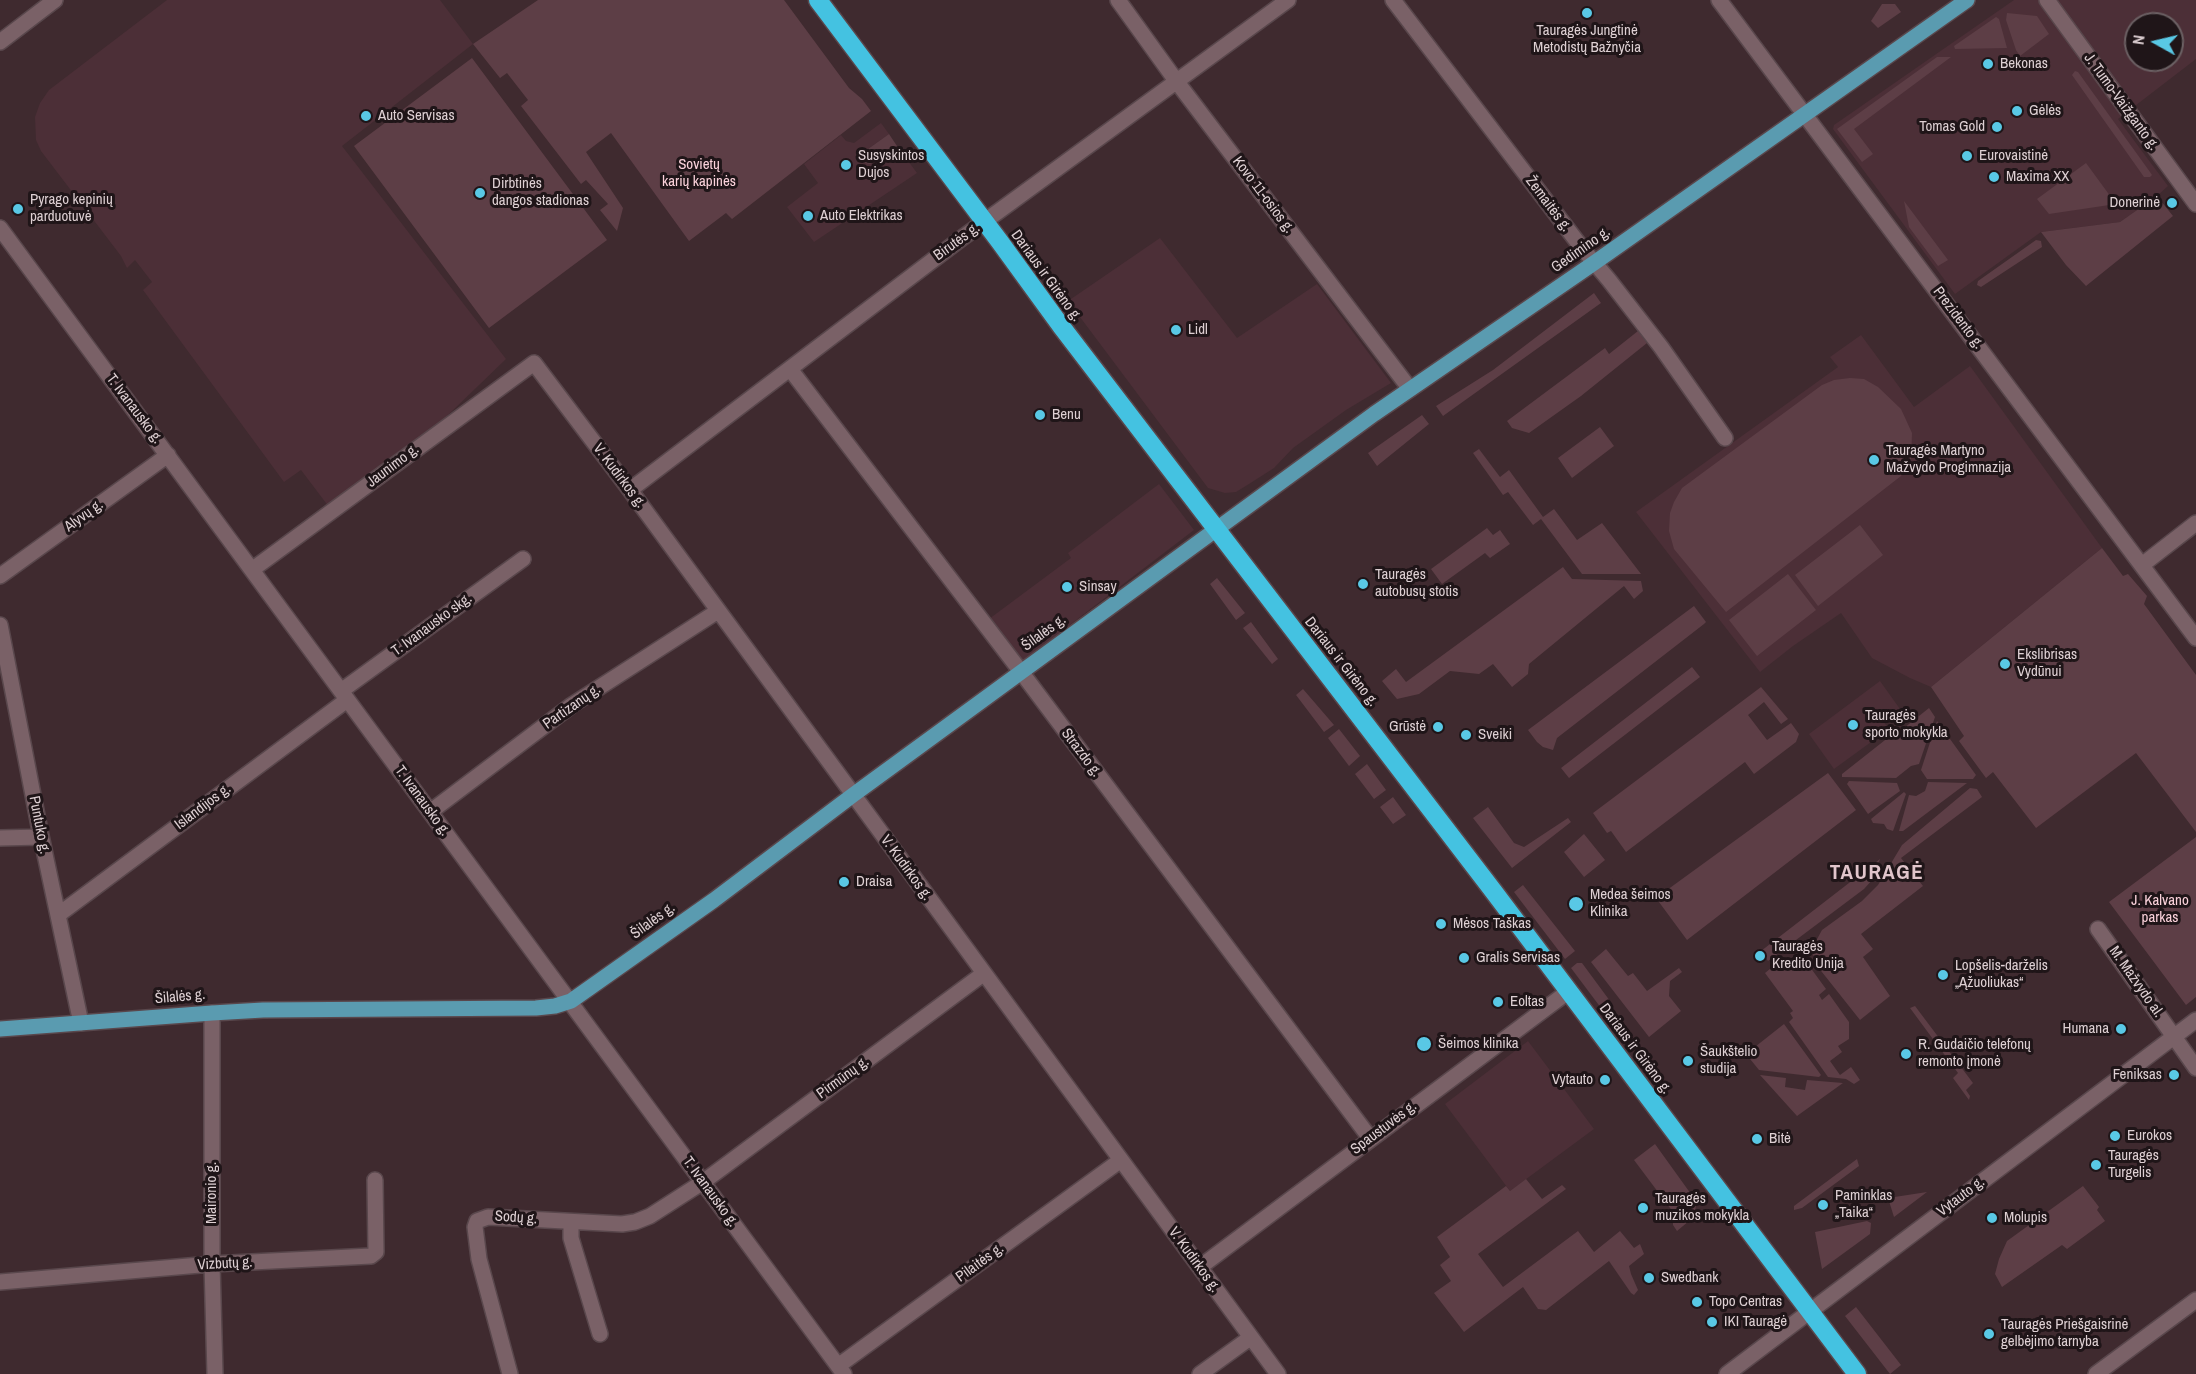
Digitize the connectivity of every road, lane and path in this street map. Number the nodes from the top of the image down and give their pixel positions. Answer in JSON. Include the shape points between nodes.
{"nodes":[{"id":1,"x":55,"y":0,"type":"edge"},
{"id":2,"x":818,"y":0,"type":"edge"},
{"id":3,"x":1118,"y":0,"type":"edge"},
{"id":4,"x":1288,"y":0,"type":"edge"},
{"id":5,"x":1392,"y":0,"type":"edge"},
{"id":6,"x":1719,"y":0,"type":"edge"},
{"id":7,"x":1967,"y":0,"type":"edge"},
{"id":8,"x":2047,"y":0,"type":"edge"},
{"id":9,"x":0,"y":42,"type":"edge"},
{"id":10,"x":1177,"y":82,"type":"junction"},
{"id":11,"x":1804,"y":114,"type":"junction"},
{"id":12,"x":2196,"y":204,"type":"edge"},
{"id":13,"x":985,"y":222,"type":"junction"},
{"id":14,"x":0,"y":228,"type":"edge"},
{"id":15,"x":1594,"y":262,"type":"junction"},
{"id":16,"x":534,"y":363,"type":"joint"},
{"id":17,"x":790,"y":369,"type":"junction"},
{"id":18,"x":1410,"y":389,"type":"junction"},
{"id":19,"x":1725,"y":438,"type":"dead end"},
{"id":20,"x":168,"y":455,"type":"junction"},
{"id":21,"x":630,"y":490,"type":"junction"},
{"id":22,"x":2196,"y":523,"type":"edge"},
{"id":23,"x":1216,"y":531,"type":"junction"},
{"id":24,"x":524,"y":559,"type":"dead end"},
{"id":25,"x":2142,"y":565,"type":"junction"},
{"id":26,"x":253,"y":569,"type":"junction"},
{"id":27,"x":0,"y":576,"type":"edge"},
{"id":28,"x":718,"y":611,"type":"junction"},
{"id":29,"x":0,"y":625,"type":"edge"},
{"id":30,"x":2196,"y":638,"type":"edge"},
{"id":31,"x":1022,"y":673,"type":"junction"},
{"id":32,"x":344,"y":695,"type":"junction"},
{"id":33,"x":853,"y":795,"type":"junction"},
{"id":34,"x":430,"y":812,"type":"junction"},
{"id":35,"x":41,"y":837,"type":"junction"},
{"id":36,"x":0,"y":838,"type":"edge"},
{"id":37,"x":58,"y":915,"type":"junction"},
{"id":38,"x":2098,"y":928,"type":"dead end"},
{"id":39,"x":983,"y":974,"type":"junction"},
{"id":40,"x":1569,"y":991,"type":"junction"},
{"id":41,"x":571,"y":1001,"type":"junction"},
{"id":42,"x":212,"y":1013,"type":"junction"},
{"id":43,"x":2196,"y":1020,"type":"edge"},
{"id":44,"x":81,"y":1023,"type":"junction"},
{"id":45,"x":0,"y":1029,"type":"edge"},
{"id":46,"x":2174,"y":1036,"type":"junction"},
{"id":47,"x":2196,"y":1068,"type":"edge"},
{"id":48,"x":1370,"y":1138,"type":"junction"},
{"id":49,"x":1122,"y":1160,"type":"junction"},
{"id":50,"x":375,"y":1180,"type":"dead end"},
{"id":51,"x":703,"y":1182,"type":"junction"},
{"id":52,"x":571,"y":1222,"type":"junction"},
{"id":53,"x":212,"y":1264,"type":"junction"},
{"id":54,"x":1200,"y":1267,"type":"junction"},
{"id":55,"x":0,"y":1282,"type":"edge"},
{"id":56,"x":2196,"y":1300,"type":"edge"},
{"id":57,"x":1811,"y":1312,"type":"junction"},
{"id":58,"x":600,"y":1334,"type":"dead end"},
{"id":59,"x":1250,"y":1338,"type":"junction"},
{"id":60,"x":841,"y":1370,"type":"edge"},
{"id":61,"x":215,"y":1374,"type":"edge"},
{"id":62,"x":510,"y":1374,"type":"edge"},
{"id":63,"x":1200,"y":1374,"type":"edge"},
{"id":64,"x":1278,"y":1374,"type":"edge"},
{"id":65,"x":1727,"y":1374,"type":"edge"},
{"id":66,"x":1857,"y":1374,"type":"edge"},
{"id":67,"x":2096,"y":1374,"type":"edge"}],
"edges":[{"from":1,"to":9,"type":"street"},
{"from":2,"to":13,"type":"highway","name":"Dariaus ir Girėno g."},
{"from":3,"to":10,"type":"street","name":"Kovo 11-osios g."},
{"from":4,"to":10,"type":"street","name":"Birutės g."},
{"from":5,"to":15,"type":"street","name":"Žemaitės g."},
{"from":6,"to":11,"type":"street","name":"Prezidento g."},
{"from":7,"to":11,"type":"main road","name":"Gedimino g."},
{"from":8,"to":12,"type":"street","name":"J. Tumo-Vaižganto g."},
{"from":10,"to":13,"type":"street","name":"Birutės g."},
{"from":10,"to":18,"type":"street","name":"Kovo 11-osios g."},
{"from":11,"to":15,"type":"main road","name":"Gedimino g."},
{"from":11,"to":25,"type":"street","name":"Prezidento g."},
{"from":13,"to":17,"type":"street","name":"Birutės g."},
{"from":13,"to":23,"type":"highway","name":"Dariaus ir Girėno g."},
{"from":14,"to":20,"type":"street","name":"T. Ivanausko g."},
{"from":15,"to":18,"type":"main road","name":"Gedimino g."},
{"from":15,"to":19,"type":"street","name":"Žemaitės g."},
{"from":16,"to":21,"type":"street","name":"V. Kudirkos g."},
{"from":16,"to":26,"type":"street","name":"Jaunimo g."},
{"from":17,"to":21,"type":"street","name":"Birutės g."},
{"from":17,"to":31,"type":"street","name":"Strazdo g."},
{"from":18,"to":23,"type":"main road","name":"Gedimino g."},
{"from":20,"to":26,"type":"street","name":"T. Ivanausko g."},
{"from":20,"to":27,"type":"street","name":"Alyvų g."},
{"from":21,"to":28,"type":"street","name":"V. Kudirkos g."},
{"from":22,"to":25,"type":"street"},
{"from":23,"to":31,"type":"main road","name":"Šilalės g."},
{"from":23,"to":40,"type":"highway","name":"Dariaus ir Girėno g."},
{"from":24,"to":32,"type":"street","name":"T. Ivanausko skg."},
{"from":25,"to":30,"type":"street","name":"Prezidento g."},
{"from":26,"to":32,"type":"street","name":"T. Ivanausko g."},
{"from":28,"to":33,"type":"street","name":"V. Kudirkos g."},
{"from":28,"to":34,"type":"street","name":"Partizanų g.","via":[[572,705]]},
{"from":29,"to":35,"type":"street","name":"Puntuko g."},
{"from":31,"to":33,"type":"main road","name":"Šilalės g."},
{"from":31,"to":48,"type":"street","name":"Strazdo g."},
{"from":32,"to":34,"type":"street","name":"T. Ivanausko g."},
{"from":32,"to":37,"type":"street","name":"Islandijos g."},
{"from":33,"to":39,"type":"street","name":"V. Kudirkos g."},
{"from":33,"to":41,"type":"main road","name":"Šilalės g."},
{"from":34,"to":41,"type":"street","name":"T. Ivanausko g."},
{"from":35,"to":36,"type":"street"},
{"from":35,"to":37,"type":"street","name":"Puntuko g."},
{"from":37,"to":44,"type":"street","name":"Puntuko g."},
{"from":38,"to":46,"type":"street","name":"M. Mažvydo al."},
{"from":39,"to":49,"type":"street","name":"V. Kudirkos g."},
{"from":39,"to":51,"type":"street","name":"Pirmūnų g."},
{"from":40,"to":48,"type":"street","name":"Spaustuvės g."},
{"from":40,"to":57,"type":"highway","name":"Dariaus ir Girėno g."},
{"from":41,"to":42,"type":"main road","name":"Šilalės g.","via":[[536,1008]]},
{"from":41,"to":51,"type":"street","name":"T. Ivanausko g."},
{"from":42,"to":44,"type":"main road","name":"Šilalės g."},
{"from":42,"to":53,"type":"street","name":"Maironio g."},
{"from":43,"to":46,"type":"street","name":"Vytauto g."},
{"from":44,"to":45,"type":"main road","name":"Šilalės g."},
{"from":46,"to":47,"type":"street","name":"M. Mažvydo al."},
{"from":46,"to":57,"type":"street","name":"Vytauto g."},
{"from":48,"to":54,"type":"street","name":"Spaustuvės g."},
{"from":49,"to":54,"type":"street","name":"V. Kudirkos g."},
{"from":49,"to":60,"type":"street","name":"Pilaitės g."},
{"from":50,"to":53,"type":"street","name":"Vizbutų g.","via":[[376,1252],[371,1256]]},
{"from":51,"to":52,"type":"street","name":"Sodų g.","via":[[635,1222]]},
{"from":51,"to":60,"type":"street","name":"T. Ivanausko g."},
{"from":52,"to":58,"type":"street","via":[[571,1238]]},
{"from":52,"to":62,"type":"street","name":"Sodų g.","via":[[488,1216],[477,1221],[479,1259]]},
{"from":53,"to":55,"type":"street","name":"Vizbutų g."},
{"from":53,"to":61,"type":"street","name":"Maironio g."},
{"from":54,"to":59,"type":"street","name":"V. Kudirkos g."},
{"from":56,"to":67,"type":"street"},
{"from":57,"to":65,"type":"street","name":"Vytauto g."},
{"from":57,"to":66,"type":"highway","name":"Dariaus ir Girėno g."},
{"from":59,"to":63,"type":"street"},
{"from":59,"to":64,"type":"street","name":"V. Kudirkos g."}]}
